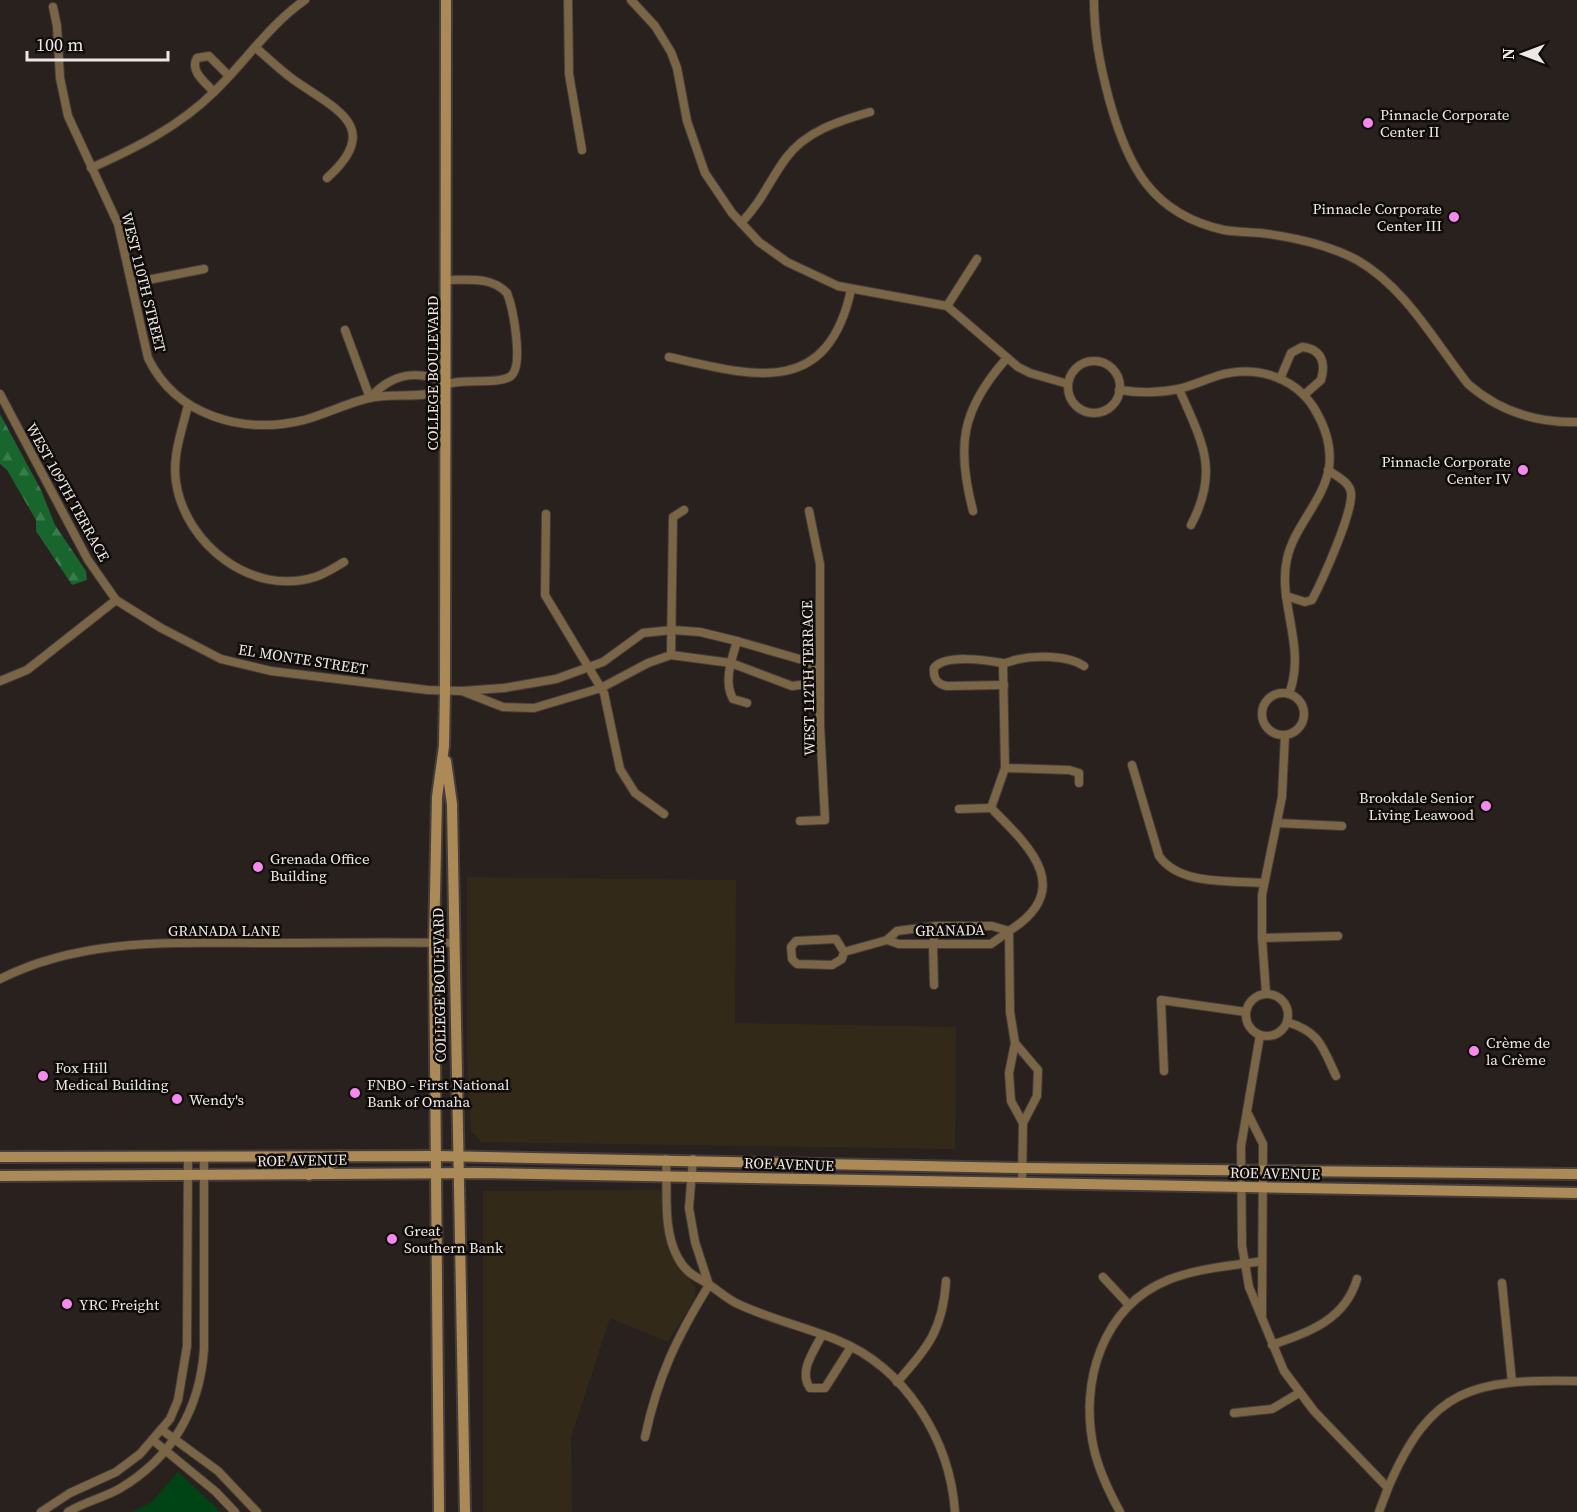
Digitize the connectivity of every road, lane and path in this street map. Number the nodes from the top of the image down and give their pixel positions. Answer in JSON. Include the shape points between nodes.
{"nodes":[{"id":1,"x":305,"y":0,"type":"edge"},
{"id":2,"x":446,"y":0,"type":"edge"},
{"id":3,"x":568,"y":0,"type":"edge"},
{"id":4,"x":631,"y":0,"type":"edge"},
{"id":5,"x":1094,"y":0,"type":"edge"},
{"id":6,"x":52,"y":7,"type":"dead end"},
{"id":7,"x":255,"y":47,"type":"junction"},
{"id":8,"x":229,"y":76,"type":"junction"},
{"id":9,"x":214,"y":92,"type":"junction"},
{"id":10,"x":870,"y":112,"type":"dead end"},
{"id":11,"x":582,"y":150,"type":"dead end"},
{"id":12,"x":91,"y":168,"type":"junction"},
{"id":13,"x":327,"y":178,"type":"dead end"},
{"id":14,"x":741,"y":223,"type":"junction"},
{"id":15,"x":977,"y":259,"type":"dead end"},
{"id":16,"x":204,"y":269,"type":"dead end"},
{"id":17,"x":447,"y":280,"type":"junction"},
{"id":18,"x":132,"y":283,"type":"junction"},
{"id":19,"x":851,"y":290,"type":"junction"},
{"id":20,"x":947,"y":306,"type":"junction"},
{"id":21,"x":345,"y":330,"type":"dead end"},
{"id":22,"x":669,"y":357,"type":"dead end"},
{"id":23,"x":1006,"y":359,"type":"junction"},
{"id":24,"x":1280,"y":379,"type":"junction"},
{"id":25,"x":447,"y":384,"type":"junction"},
{"id":26,"x":1068,"y":384,"type":"junction"},
{"id":27,"x":1179,"y":389,"type":"junction"},
{"id":28,"x":1119,"y":390,"type":"junction"},
{"id":29,"x":0,"y":394,"type":"edge"},
{"id":30,"x":1304,"y":395,"type":"junction"},
{"id":31,"x":370,"y":398,"type":"junction"},
{"id":32,"x":188,"y":405,"type":"junction"},
{"id":33,"x":1577,"y":422,"type":"edge"},
{"id":34,"x":1328,"y":470,"type":"junction"},
{"id":35,"x":684,"y":510,"type":"dead end"},
{"id":36,"x":808,"y":511,"type":"dead end"},
{"id":37,"x":973,"y":511,"type":"dead end"},
{"id":38,"x":546,"y":514,"type":"dead end"},
{"id":39,"x":1191,"y":525,"type":"dead end"},
{"id":40,"x":344,"y":562,"type":"dead end"},
{"id":41,"x":1286,"y":596,"type":"junction"},
{"id":42,"x":116,"y":600,"type":"junction"},
{"id":43,"x":672,"y":630,"type":"junction"},
{"id":44,"x":737,"y":641,"type":"junction"},
{"id":45,"x":671,"y":655,"type":"junction"},
{"id":46,"x":730,"y":663,"type":"junction"},
{"id":47,"x":1003,"y":664,"type":"junction"},
{"id":48,"x":1084,"y":666,"type":"dead end"},
{"id":49,"x":590,"y":669,"type":"junction"},
{"id":50,"x":820,"y":672,"type":"junction"},
{"id":51,"x":0,"y":681,"type":"edge"},
{"id":52,"x":1004,"y":685,"type":"junction"},
{"id":53,"x":601,"y":688,"type":"junction"},
{"id":54,"x":445,"y":691,"type":"junction"},
{"id":55,"x":462,"y":691,"type":"junction"},
{"id":56,"x":1289,"y":694,"type":"junction"},
{"id":57,"x":747,"y":703,"type":"dead end"},
{"id":58,"x":1285,"y":735,"type":"junction"},
{"id":59,"x":444,"y":746,"type":"junction"},
{"id":60,"x":1132,"y":765,"type":"dead end"},
{"id":61,"x":1005,"y":768,"type":"junction"},
{"id":62,"x":1079,"y":783,"type":"dead end"},
{"id":63,"x":991,"y":808,"type":"junction"},
{"id":64,"x":959,"y":809,"type":"dead end"},
{"id":65,"x":664,"y":814,"type":"dead end"},
{"id":66,"x":800,"y":821,"type":"dead end"},
{"id":67,"x":1277,"y":823,"type":"junction"},
{"id":68,"x":1342,"y":826,"type":"dead end"},
{"id":69,"x":1263,"y":883,"type":"junction"},
{"id":70,"x":936,"y":926,"type":"junction"},
{"id":71,"x":1009,"y":930,"type":"junction"},
{"id":72,"x":1338,"y":936,"type":"dead end"},
{"id":73,"x":1262,"y":938,"type":"junction"},
{"id":74,"x":887,"y":940,"type":"junction"},
{"id":75,"x":434,"y":943,"type":"junction"},
{"id":76,"x":453,"y":943,"type":"junction"},
{"id":77,"x":933,"y":945,"type":"junction"},
{"id":78,"x":844,"y":952,"type":"junction"},
{"id":79,"x":0,"y":979,"type":"edge"},
{"id":80,"x":934,"y":985,"type":"dead end"},
{"id":81,"x":1266,"y":993,"type":"junction"},
{"id":82,"x":1246,"y":1012,"type":"junction"},
{"id":83,"x":1287,"y":1022,"type":"junction"},
{"id":84,"x":1260,"y":1035,"type":"junction"},
{"id":85,"x":1015,"y":1043,"type":"junction"},
{"id":86,"x":1164,"y":1071,"type":"dead end"},
{"id":87,"x":1336,"y":1076,"type":"dead end"},
{"id":88,"x":1247,"y":1112,"type":"junction"},
{"id":89,"x":1023,"y":1123,"type":"junction"},
{"id":90,"x":308,"y":1156,"type":"junction"},
{"id":91,"x":339,"y":1156,"type":"junction"},
{"id":92,"x":437,"y":1156,"type":"junction"},
{"id":93,"x":459,"y":1156,"type":"junction"},
{"id":94,"x":0,"y":1157,"type":"edge"},
{"id":95,"x":204,"y":1157,"type":"junction"},
{"id":96,"x":188,"y":1158,"type":"junction"},
{"id":97,"x":666,"y":1159,"type":"junction"},
{"id":98,"x":693,"y":1159,"type":"junction"},
{"id":99,"x":1023,"y":1168,"type":"junction"},
{"id":100,"x":1241,"y":1171,"type":"junction"},
{"id":101,"x":1264,"y":1171,"type":"junction"},
{"id":102,"x":437,"y":1173,"type":"junction"},
{"id":103,"x":460,"y":1173,"type":"junction"},
{"id":104,"x":1577,"y":1174,"type":"edge"},
{"id":105,"x":280,"y":1175,"type":"junction"},
{"id":106,"x":309,"y":1175,"type":"junction"},
{"id":107,"x":0,"y":1176,"type":"edge"},
{"id":108,"x":203,"y":1176,"type":"junction"},
{"id":109,"x":667,"y":1176,"type":"junction"},
{"id":110,"x":693,"y":1176,"type":"junction"},
{"id":111,"x":187,"y":1177,"type":"junction"},
{"id":112,"x":1022,"y":1184,"type":"junction"},
{"id":113,"x":1240,"y":1187,"type":"junction"},
{"id":114,"x":1264,"y":1188,"type":"junction"},
{"id":115,"x":1577,"y":1193,"type":"edge"},
{"id":116,"x":1262,"y":1261,"type":"junction"},
{"id":117,"x":1245,"y":1264,"type":"junction"},
{"id":118,"x":1102,"y":1277,"type":"dead end"},
{"id":119,"x":1357,"y":1279,"type":"dead end"},
{"id":120,"x":946,"y":1281,"type":"dead end"},
{"id":121,"x":1502,"y":1283,"type":"dead end"},
{"id":122,"x":709,"y":1285,"type":"junction"},
{"id":123,"x":187,"y":1293,"type":"junction"},
{"id":124,"x":204,"y":1293,"type":"junction"},
{"id":125,"x":1129,"y":1305,"type":"junction"},
{"id":126,"x":1262,"y":1319,"type":"junction"},
{"id":127,"x":822,"y":1335,"type":"junction"},
{"id":128,"x":1272,"y":1345,"type":"junction"},
{"id":129,"x":850,"y":1347,"type":"junction"},
{"id":130,"x":1577,"y":1381,"type":"edge"},
{"id":131,"x":897,"y":1382,"type":"junction"},
{"id":132,"x":1512,"y":1382,"type":"junction"},
{"id":133,"x":1299,"y":1393,"type":"junction"},
{"id":134,"x":1234,"y":1413,"type":"dead end"},
{"id":135,"x":162,"y":1430,"type":"junction"},
{"id":136,"x":645,"y":1437,"type":"dead end"},
{"id":137,"x":174,"y":1438,"type":"junction"},
{"id":138,"x":154,"y":1441,"type":"junction"},
{"id":139,"x":166,"y":1451,"type":"junction"},
{"id":140,"x":1388,"y":1488,"type":"junction"},
{"id":141,"x":41,"y":1512,"type":"edge"},
{"id":142,"x":68,"y":1512,"type":"edge"},
{"id":143,"x":235,"y":1512,"type":"edge"},
{"id":144,"x":257,"y":1512,"type":"edge"},
{"id":145,"x":440,"y":1512,"type":"edge"},
{"id":146,"x":465,"y":1512,"type":"edge"},
{"id":147,"x":956,"y":1512,"type":"edge"},
{"id":148,"x":1120,"y":1512,"type":"edge"},
{"id":149,"x":1379,"y":1512,"type":"edge"}],
"edges":[{"from":1,"to":7,"type":"street"},
{"from":2,"to":17,"type":"main road","name":"COLLEGE BOULEVARD"},
{"from":3,"to":11,"type":"street","via":[[569,74]]},
{"from":4,"to":14,"type":"street","via":[[655,26],[671,52],[687,121],[705,173]]},
{"from":5,"to":33,"type":"street","via":[[1099,60],[1117,127],[1132,166],[1154,192],[1184,217],[1225,230],[1306,242],[1356,260],[1388,282],[1479,394],[1524,417]]},
{"from":6,"to":12,"type":"street","name":"WEST 110TH STREET","via":[[63,99]]},
{"from":7,"to":8,"type":"street"},
{"from":7,"to":13,"type":"street","via":[[347,119],[350,152]]},
{"from":8,"to":9,"type":"street"},
{"from":8,"to":9,"type":"street","via":[[209,56],[197,58],[195,71]]},
{"from":9,"to":12,"type":"street","via":[[172,126]]},
{"from":10,"to":14,"type":"street","via":[[820,129],[793,151]]},
{"from":12,"to":18,"type":"street","name":"WEST 110TH STREET","via":[[118,224]]},
{"from":14,"to":19,"type":"street","via":[[787,262],[816,278]]},
{"from":15,"to":20,"type":"street"},
{"from":16,"to":18,"type":"street"},
{"from":17,"to":25,"type":"main road","name":"COLLEGE BOULEVARD"},
{"from":17,"to":25,"type":"street","via":[[486,280],[500,286],[511,304],[518,364],[511,376],[500,380]]},
{"from":18,"to":32,"type":"street","name":"WEST 110TH STREET","via":[[148,357],[169,391]]},
{"from":19,"to":20,"type":"street"},
{"from":19,"to":22,"type":"street","via":[[836,333],[827,346],[801,367],[760,375]]},
{"from":20,"to":23,"type":"street"},
{"from":21,"to":31,"type":"street"},
{"from":23,"to":26,"type":"street","via":[[1030,374]]},
{"from":23,"to":37,"type":"street","via":[[982,387],[969,411],[962,460]]},
{"from":24,"to":27,"type":"street","via":[[1259,372],[1238,372]]},
{"from":24,"to":30,"type":"street"},
{"from":24,"to":30,"type":"street","via":[[1291,353],[1302,347],[1317,352],[1322,359],[1321,380]]},
{"from":25,"to":31,"type":"street","via":[[430,394]]},
{"from":25,"to":31,"type":"street","via":[[430,375],[393,379]]},
{"from":25,"to":54,"type":"main road","name":"COLLEGE BOULEVARD"},
{"from":26,"to":28,"type":"street","via":[[1071,399],[1090,412],[1106,410]]},
{"from":26,"to":28,"type":"street","via":[[1077,366],[1094,360],[1116,373]]},
{"from":27,"to":28,"type":"street"},
{"from":27,"to":39,"type":"street","via":[[1202,443],[1207,476],[1204,496]]},
{"from":29,"to":42,"type":"street","name":"WEST 109TH TERRACE","via":[[88,560]]},
{"from":30,"to":34,"type":"street","via":[[1326,434],[1330,449]]},
{"from":31,"to":32,"type":"street","name":"WEST 110TH STREET","via":[[304,420],[266,424],[219,418]]},
{"from":32,"to":40,"type":"street","via":[[177,445],[176,482],[186,514],[208,546],[243,571],[280,580],[314,578]]},
{"from":34,"to":41,"type":"street","via":[[1317,501],[1289,551]]},
{"from":34,"to":41,"type":"street","via":[[1348,485],[1351,494],[1339,537],[1312,600],[1305,602]]},
{"from":35,"to":43,"type":"street","via":[[673,517]]},
{"from":36,"to":50,"type":"street","name":"WEST 112TH TERRACE","via":[[820,564]]},
{"from":38,"to":49,"type":"street","via":[[545,595]]},
{"from":41,"to":56,"type":"street","via":[[1295,651],[1294,681]]},
{"from":42,"to":51,"type":"street","via":[[27,670]]},
{"from":42,"to":54,"type":"street","name":"EL MONTE STREET","via":[[202,651],[249,667]]},
{"from":43,"to":44,"type":"street","name":"EL MONTE STREET"},
{"from":43,"to":45,"type":"street"},
{"from":43,"to":49,"type":"street","name":"EL MONTE STREET","via":[[643,633]]},
{"from":44,"to":46,"type":"street"},
{"from":44,"to":50,"type":"street","name":"EL MONTE STREET","via":[[806,662]]},
{"from":45,"to":46,"type":"street","name":"EL MONTE STREET"},
{"from":45,"to":53,"type":"street","name":"EL MONTE STREET"},
{"from":46,"to":50,"type":"street","name":"EL MONTE STREET","via":[[792,686],[808,684]]},
{"from":46,"to":57,"type":"street","via":[[730,694],[738,702]]},
{"from":47,"to":48,"type":"street","via":[[1024,659],[1074,659]]},
{"from":47,"to":52,"type":"street"},
{"from":47,"to":52,"type":"street","via":[[995,660],[945,660],[938,663],[934,674],[939,684],[947,686]]},
{"from":49,"to":53,"type":"street"},
{"from":49,"to":55,"type":"street","name":"EL MONTE STREET","via":[[537,683]]},
{"from":50,"to":66,"type":"street","name":"WEST 112TH TERRACE","via":[[825,820]]},
{"from":52,"to":61,"type":"street"},
{"from":53,"to":55,"type":"street","name":"EL MONTE STREET","via":[[534,708],[503,707]]},
{"from":53,"to":65,"type":"street","via":[[620,769],[634,793]]},
{"from":54,"to":55,"type":"street","name":"EL MONTE STREET"},
{"from":54,"to":59,"type":"main road","name":"COLLEGE BOULEVARD"},
{"from":56,"to":58,"type":"street","via":[[1302,704],[1304,718],[1297,730]]},
{"from":56,"to":58,"type":"street","via":[[1271,696],[1261,714],[1266,728]]},
{"from":58,"to":67,"type":"street","via":[[1284,782]]},
{"from":59,"to":75,"type":"main road","name":"COLLEGE BOULEVARD","via":[[437,797]]},
{"from":59,"to":76,"type":"main road","name":"COLLEGE BOULEVARD","via":[[452,804]]},
{"from":60,"to":69,"type":"street","via":[[1164,863],[1190,876]]},
{"from":61,"to":62,"type":"street","via":[[1069,770],[1079,773]]},
{"from":61,"to":63,"type":"street"},
{"from":63,"to":64,"type":"street"},
{"from":63,"to":71,"type":"street","name":"GRANADA","via":[[1031,849],[1041,872],[1042,886],[1035,909],[1025,921]]},
{"from":67,"to":68,"type":"street"},
{"from":67,"to":69,"type":"street"},
{"from":69,"to":73,"type":"street"},
{"from":70,"to":71,"type":"street","via":[[992,926]]},
{"from":70,"to":74,"type":"street","via":[[897,931]]},
{"from":70,"to":77,"type":"street"},
{"from":71,"to":77,"type":"street","name":"GRANADA","via":[[991,944]]},
{"from":71,"to":85,"type":"street","via":[[1010,1012]]},
{"from":72,"to":73,"type":"street"},
{"from":73,"to":81,"type":"street"},
{"from":74,"to":77,"type":"street","name":"GRANADA"},
{"from":74,"to":78,"type":"street"},
{"from":75,"to":76,"type":"street","name":"GRANADA LANE"},
{"from":75,"to":79,"type":"street","name":"GRANADA LANE","via":[[102,946],[41,961]]},
{"from":75,"to":92,"type":"main road","name":"COLLEGE BOULEVARD"},
{"from":76,"to":93,"type":"main road","name":"COLLEGE BOULEVARD"},
{"from":77,"to":80,"type":"street"},
{"from":78,"to":78,"type":"street","via":[[836,939],[796,940],[791,947],[792,960],[797,964],[832,965],[842,959]]},
{"from":81,"to":82,"type":"street","via":[[1252,999]]},
{"from":81,"to":83,"type":"street","via":[[1284,1002]]},
{"from":82,"to":84,"type":"street","via":[[1249,1027]]},
{"from":82,"to":86,"type":"street","via":[[1161,1000]]},
{"from":83,"to":84,"type":"street","via":[[1274,1035]]},
{"from":83,"to":87,"type":"street","via":[[1315,1035]]},
{"from":84,"to":88,"type":"street"},
{"from":85,"to":89,"type":"street","via":[[1011,1101]]},
{"from":85,"to":89,"type":"street","via":[[1038,1070],[1037,1096]]},
{"from":88,"to":100,"type":"street","via":[[1242,1126]]},
{"from":88,"to":101,"type":"street","via":[[1263,1144]]},
{"from":89,"to":99,"type":"street"},
{"from":90,"to":91,"type":"main road","name":"ROE AVENUE"},
{"from":90,"to":95,"type":"main road","name":"ROE AVENUE"},
{"from":90,"to":105,"type":"main road","via":[[298,1168]]},
{"from":91,"to":92,"type":"main road","name":"ROE AVENUE"},
{"from":91,"to":106,"type":"main road","via":[[330,1165],[318,1165]]},
{"from":92,"to":93,"type":"main road","name":"ROE AVENUE"},
{"from":92,"to":102,"type":"main road","name":"COLLEGE BOULEVARD"},
{"from":93,"to":97,"type":"main road","name":"ROE AVENUE"},
{"from":93,"to":103,"type":"main road","name":"COLLEGE BOULEVARD"},
{"from":94,"to":96,"type":"main road","name":"ROE AVENUE"},
{"from":95,"to":96,"type":"main road","name":"ROE AVENUE"},
{"from":95,"to":108,"type":"street"},
{"from":96,"to":111,"type":"street"},
{"from":97,"to":98,"type":"main road","name":"ROE AVENUE"},
{"from":97,"to":109,"type":"street"},
{"from":98,"to":99,"type":"main road","name":"ROE AVENUE"},
{"from":98,"to":110,"type":"street"},
{"from":99,"to":100,"type":"main road","name":"ROE AVENUE"},
{"from":99,"to":112,"type":"street"},
{"from":100,"to":101,"type":"main road","name":"ROE AVENUE"},
{"from":100,"to":113,"type":"street"},
{"from":101,"to":104,"type":"main road","name":"ROE AVENUE"},
{"from":101,"to":114,"type":"street"},
{"from":102,"to":103,"type":"main road","name":"ROE AVENUE"},
{"from":102,"to":106,"type":"main road","name":"ROE AVENUE"},
{"from":102,"to":145,"type":"main road","name":"COLLEGE BOULEVARD"},
{"from":103,"to":109,"type":"main road","name":"ROE AVENUE"},
{"from":103,"to":146,"type":"main road","name":"COLLEGE BOULEVARD"},
{"from":105,"to":106,"type":"main road","name":"ROE AVENUE"},
{"from":105,"to":108,"type":"main road","name":"ROE AVENUE"},
{"from":107,"to":111,"type":"main road","name":"ROE AVENUE"},
{"from":108,"to":111,"type":"main road","name":"ROE AVENUE"},
{"from":108,"to":124,"type":"street"},
{"from":109,"to":110,"type":"main road","name":"ROE AVENUE"},
{"from":109,"to":122,"type":"street","via":[[668,1220],[677,1257],[688,1274]]},
{"from":110,"to":112,"type":"main road","name":"ROE AVENUE"},
{"from":110,"to":122,"type":"street","via":[[689,1208],[694,1242]]},
{"from":111,"to":123,"type":"street"},
{"from":112,"to":113,"type":"main road","name":"ROE AVENUE"},
{"from":113,"to":114,"type":"main road","name":"ROE AVENUE"},
{"from":113,"to":117,"type":"street"},
{"from":114,"to":115,"type":"main road","name":"ROE AVENUE"},
{"from":114,"to":116,"type":"street"},
{"from":116,"to":117,"type":"street"},
{"from":116,"to":126,"type":"street"},
{"from":117,"to":125,"type":"street","via":[[1168,1280]]},
{"from":117,"to":126,"type":"street"},
{"from":118,"to":125,"type":"street"},
{"from":119,"to":128,"type":"street","via":[[1337,1314],[1309,1331]]},
{"from":120,"to":131,"type":"street","via":[[945,1305],[936,1332]]},
{"from":121,"to":132,"type":"street"},
{"from":122,"to":127,"type":"street","via":[[739,1305]]},
{"from":122,"to":136,"type":"street","via":[[683,1326],[659,1379]]},
{"from":123,"to":124,"type":"street"},
{"from":123,"to":135,"type":"street","via":[[184,1378],[178,1400]]},
{"from":124,"to":137,"type":"street","via":[[202,1377],[187,1420]]},
{"from":125,"to":148,"type":"street","via":[[1106,1336],[1090,1383],[1094,1450]]},
{"from":126,"to":128,"type":"street"},
{"from":127,"to":129,"type":"street"},
{"from":127,"to":129,"type":"street","via":[[806,1370],[810,1388],[825,1388]]},
{"from":128,"to":133,"type":"street"},
{"from":129,"to":131,"type":"street"},
{"from":130,"to":132,"type":"street"},
{"from":131,"to":147,"type":"street","via":[[936,1434],[951,1476]]},
{"from":132,"to":140,"type":"street","via":[[1471,1391],[1443,1406],[1408,1443]]},
{"from":133,"to":134,"type":"street","via":[[1272,1409]]},
{"from":133,"to":140,"type":"street"},
{"from":135,"to":137,"type":"street"},
{"from":135,"to":138,"type":"street"},
{"from":137,"to":139,"type":"street"},
{"from":137,"to":144,"type":"street","via":[[218,1471]]},
{"from":138,"to":139,"type":"street"},
{"from":138,"to":141,"type":"street","via":[[116,1472],[70,1493]]},
{"from":139,"to":142,"type":"street","via":[[117,1490]]},
{"from":139,"to":143,"type":"street"},
{"from":140,"to":149,"type":"street"}]}
